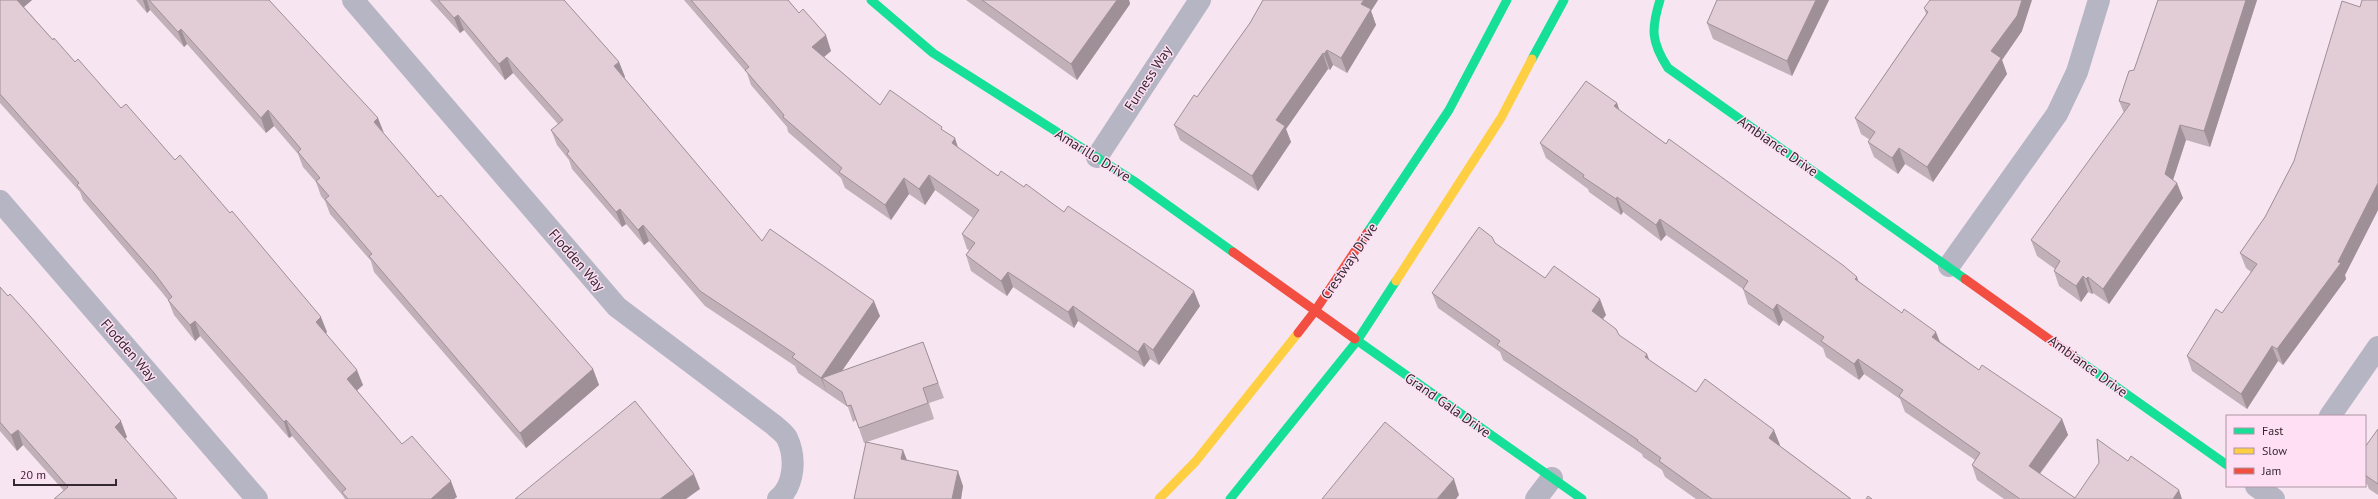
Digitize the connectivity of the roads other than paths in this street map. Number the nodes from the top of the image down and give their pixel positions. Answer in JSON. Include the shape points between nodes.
{"nodes":[{"id":1,"x":353,"y":0,"type":"edge"},
{"id":2,"x":871,"y":0,"type":"edge"},
{"id":3,"x":1200,"y":0,"type":"edge"},
{"id":4,"x":1507,"y":0,"type":"edge"},
{"id":5,"x":1564,"y":0,"type":"edge"},
{"id":6,"x":1660,"y":0,"type":"edge"},
{"id":7,"x":2099,"y":0,"type":"edge"},
{"id":8,"x":1097,"y":157,"type":"junction"},
{"id":9,"x":0,"y":201,"type":"edge"},
{"id":10,"x":1949,"y":266,"type":"junction"},
{"id":11,"x":1315,"y":311,"type":"junction"},
{"id":12,"x":1357,"y":341,"type":"junction"},
{"id":13,"x":2378,"y":347,"type":"edge"},
{"id":14,"x":2331,"y":415,"type":"edge"},
{"id":15,"x":2226,"y":464,"type":"edge"},
{"id":16,"x":1552,"y":478,"type":"junction"},
{"id":17,"x":257,"y":499,"type":"edge"},
{"id":18,"x":778,"y":499,"type":"edge"},
{"id":19,"x":1159,"y":499,"type":"edge"},
{"id":20,"x":1230,"y":499,"type":"edge"},
{"id":21,"x":1536,"y":499,"type":"edge"},
{"id":22,"x":1582,"y":499,"type":"edge"}],
"edges":[{"from":1,"to":18,"type":"street","name":"Flodden Way","via":[[617,307],[774,425],[786,437],[793,454],[792,475],[784,494]]},
{"from":2,"to":8,"type":"street","name":"Amarillo Drive","via":[[933,54]]},
{"from":3,"to":8,"type":"street","name":"Furness Way"},
{"from":4,"to":11,"type":"street","name":"Crestway Drive","via":[[1449,110]]},
{"from":5,"to":12,"type":"street","via":[[1501,118]]},
{"from":6,"to":10,"type":"street","name":"Ambiance Drive","via":[[1652,27],[1656,51],[1668,68]]},
{"from":7,"to":10,"type":"street","via":[[2077,72],[2057,114]]},
{"from":8,"to":11,"type":"street","name":"Amarillo Drive","via":[[1134,180]]},
{"from":9,"to":17,"type":"street","name":"Flodden Way"},
{"from":10,"to":15,"type":"street","name":"Ambiance Drive"},
{"from":11,"to":12,"type":"street","name":"Grand Gala Drive"},
{"from":11,"to":19,"type":"street","name":"Crestway Drive","via":[[1196,461]]},
{"from":12,"to":16,"type":"street","name":"Grand Gala Drive"},
{"from":12,"to":20,"type":"street"},
{"from":13,"to":14,"type":"street"},
{"from":16,"to":21,"type":"street"},
{"from":16,"to":22,"type":"street","name":"Grand Gala Drive"}]}
